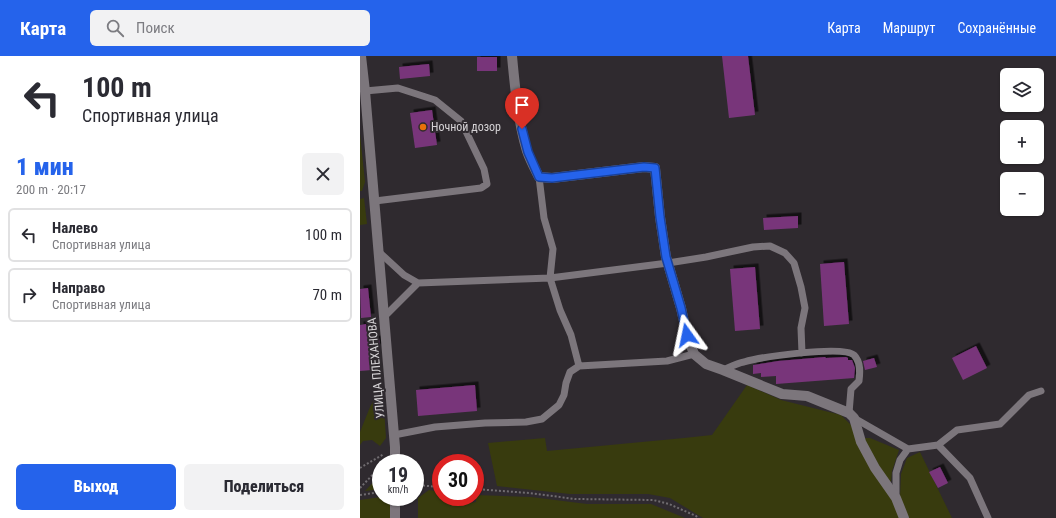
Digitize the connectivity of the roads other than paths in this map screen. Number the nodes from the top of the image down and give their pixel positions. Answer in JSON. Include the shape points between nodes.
{"nodes":[{"id":1,"x":362,"y":56,"type":"edge"},
{"id":2,"x":512,"y":56,"type":"edge"},
{"id":3,"x":366,"y":91,"type":"junction"},
{"id":4,"x":539,"y":177,"type":"junction"},
{"id":5,"x":375,"y":201,"type":"junction"},
{"id":6,"x":379,"y":252,"type":"junction"},
{"id":7,"x":668,"y":263,"type":"junction"},
{"id":8,"x":550,"y":278,"type":"junction"},
{"id":9,"x":418,"y":283,"type":"junction"},
{"id":10,"x":384,"y":317,"type":"junction"},
{"id":11,"x":802,"y":353,"type":"junction"},
{"id":12,"x":694,"y":354,"type":"junction"},
{"id":13,"x":579,"y":366,"type":"junction"},
{"id":14,"x":723,"y":370,"type":"junction"},
{"id":15,"x":1041,"y":391,"type":"dead end"},
{"id":16,"x":852,"y":415,"type":"junction"},
{"id":17,"x":394,"y":435,"type":"junction"},
{"id":18,"x":938,"y":445,"type":"junction"},
{"id":19,"x":908,"y":449,"type":"junction"},
{"id":20,"x":395,"y":454,"type":"edge"},
{"id":21,"x":896,"y":498,"type":"junction"},
{"id":22,"x":396,"y":506,"type":"edge"},
{"id":23,"x":395,"y":518,"type":"edge"},
{"id":24,"x":904,"y":518,"type":"edge"},
{"id":25,"x":988,"y":518,"type":"edge"}],
"edges":[{"from":1,"to":3,"type":"street","name":"УЛИЦА ПЛЕХАНОВА"},
{"from":2,"to":4,"type":"street","via":[[519,117],[528,152]]},
{"from":3,"to":5,"type":"street","name":"УЛИЦА ПЛЕХАНОВА"},
{"from":3,"to":5,"type":"lane","via":[[398,88],[435,100],[461,121],[484,169],[487,184],[482,188]]},
{"from":4,"to":7,"type":"street","via":[[552,178],[644,167],[655,168]]},
{"from":4,"to":8,"type":"lane","via":[[544,218],[553,250]]},
{"from":5,"to":6,"type":"street","name":"УЛИЦА ПЛЕХАНОВА"},
{"from":6,"to":9,"type":"lane","via":[[404,275]]},
{"from":6,"to":10,"type":"street","name":"УЛИЦА ПЛЕХАНОВА"},
{"from":7,"to":8,"type":"lane"},
{"from":7,"to":11,"type":"lane","via":[[753,247],[770,246],[785,253],[794,263],[802,287],[805,308],[801,328]]},
{"from":7,"to":12,"type":"street"},
{"from":8,"to":9,"type":"lane"},
{"from":8,"to":13,"type":"lane"},
{"from":9,"to":10,"type":"lane"},
{"from":10,"to":17,"type":"street","name":"УЛИЦА ПЛЕХАНОВА"},
{"from":11,"to":14,"type":"lane","via":[[774,355],[742,362]]},
{"from":11,"to":16,"type":"lane","via":[[848,352],[855,356],[860,366],[859,381],[851,389]]},
{"from":12,"to":13,"type":"lane","via":[[668,361]]},
{"from":12,"to":14,"type":"street","via":[[706,364]]},
{"from":13,"to":17,"type":"lane","via":[[570,372],[559,405],[542,419],[435,427]]},
{"from":14,"to":16,"type":"street","via":[[782,394],[807,396]]},
{"from":15,"to":18,"type":"lane","via":[[1029,395],[1000,424],[957,430]]},
{"from":16,"to":19,"type":"lane"},
{"from":16,"to":21,"type":"street","via":[[861,442]]},
{"from":17,"to":20,"type":"street","name":"УЛИЦА ПЛЕХАНОВА"},
{"from":18,"to":19,"type":"lane"},
{"from":18,"to":25,"type":"lane","via":[[970,478]]},
{"from":19,"to":21,"type":"lane","via":[[900,460],[896,473]]},
{"from":21,"to":24,"type":"street"},
{"from":22,"to":23,"type":"street"}]}
